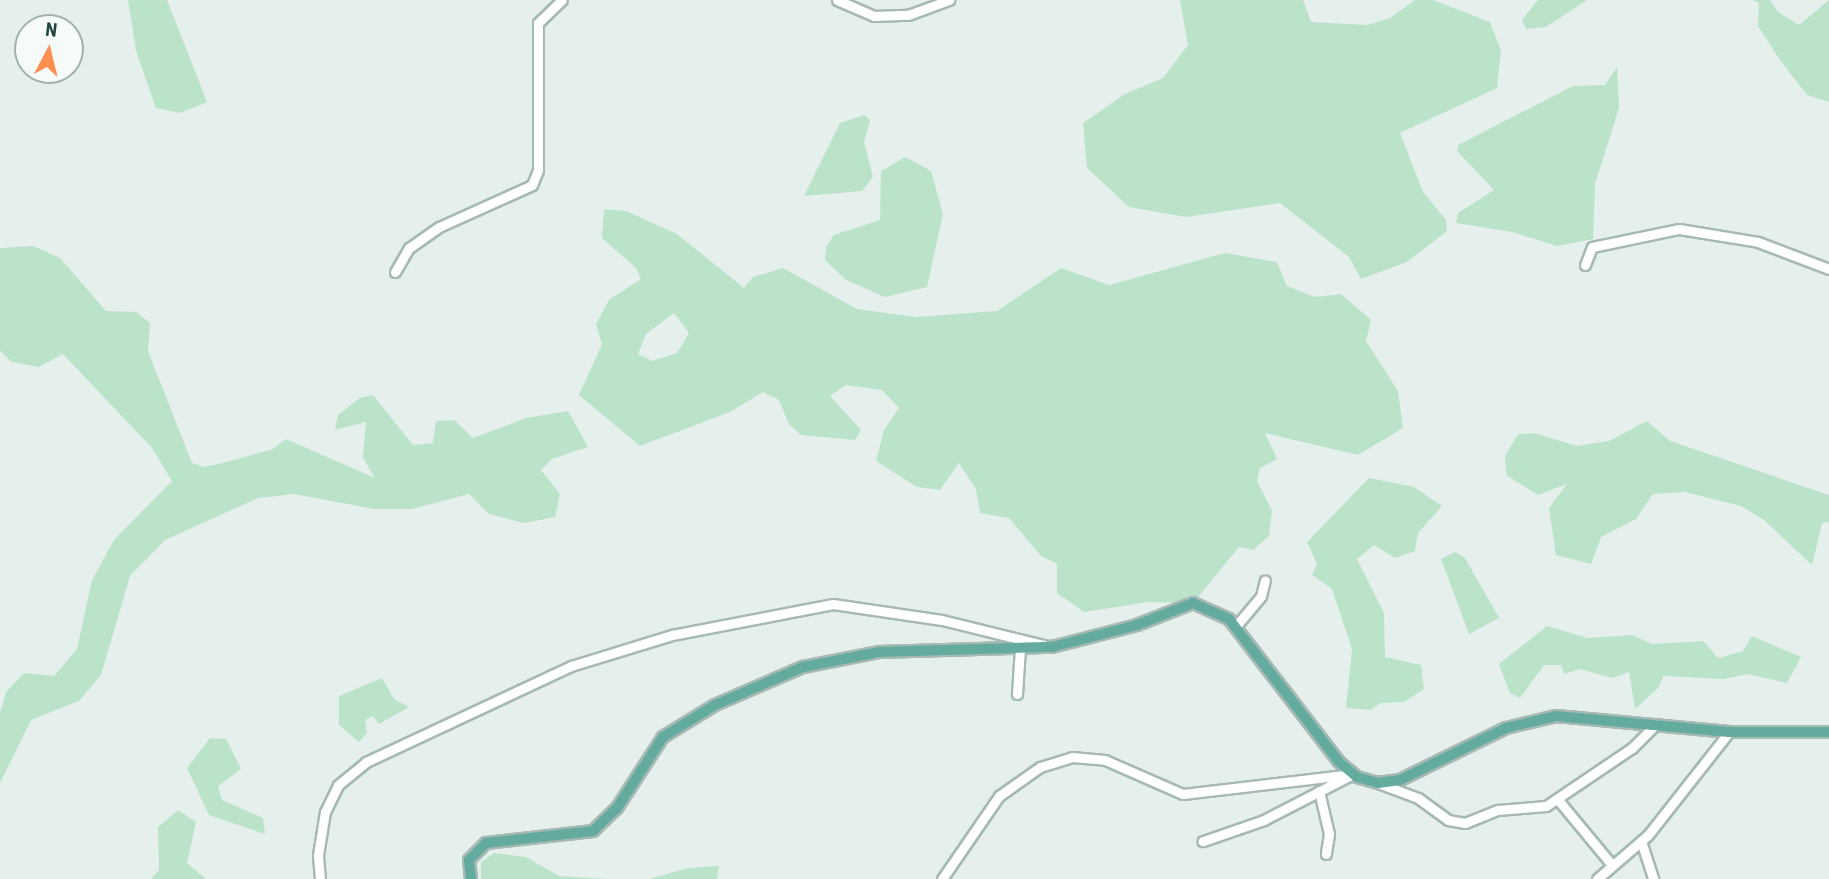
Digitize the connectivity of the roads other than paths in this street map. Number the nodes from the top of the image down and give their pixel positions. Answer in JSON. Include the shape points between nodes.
{"nodes":[{"id":1,"x":562,"y":0,"type":"edge"},
{"id":2,"x":837,"y":0,"type":"edge"},
{"id":3,"x":949,"y":0,"type":"edge"},
{"id":4,"x":1586,"y":265,"type":"dead end"},
{"id":5,"x":1829,"y":269,"type":"edge"},
{"id":6,"x":395,"y":272,"type":"dead end"},
{"id":7,"x":1265,"y":580,"type":"dead end"},
{"id":8,"x":1236,"y":626,"type":"junction"},
{"id":9,"x":1052,"y":647,"type":"junction"},
{"id":10,"x":1020,"y":648,"type":"junction"},
{"id":11,"x":1017,"y":694,"type":"dead end"},
{"id":12,"x":1656,"y":724,"type":"junction"},
{"id":13,"x":1729,"y":732,"type":"junction"},
{"id":14,"x":1829,"y":732,"type":"edge"},
{"id":15,"x":1353,"y":774,"type":"junction"},
{"id":16,"x":1378,"y":783,"type":"junction"},
{"id":17,"x":1320,"y":790,"type":"junction"},
{"id":18,"x":1559,"y":801,"type":"junction"},
{"id":19,"x":1203,"y":841,"type":"dead end"},
{"id":20,"x":1641,"y":841,"type":"junction"},
{"id":21,"x":1326,"y":854,"type":"dead end"},
{"id":22,"x":1612,"y":865,"type":"junction"},
{"id":23,"x":320,"y":879,"type":"edge"},
{"id":24,"x":471,"y":879,"type":"edge"},
{"id":25,"x":942,"y":879,"type":"edge"},
{"id":26,"x":1597,"y":879,"type":"edge"},
{"id":27,"x":1653,"y":879,"type":"edge"}],
"edges":[{"from":1,"to":6,"type":"street","via":[[538,23],[538,170],[532,185],[439,227],[409,248]]},
{"from":2,"to":3,"type":"street","via":[[874,16],[908,15]]},
{"from":4,"to":5,"type":"street","via":[[1592,247],[1679,229],[1758,242]]},
{"from":7,"to":8,"type":"street","via":[[1261,596]]},
{"from":8,"to":9,"type":"main road","via":[[1216,609],[1193,603],[1137,625]]},
{"from":8,"to":15,"type":"main road"},
{"from":9,"to":10,"type":"main road"},
{"from":9,"to":23,"type":"street","via":[[942,620],[833,604],[672,635],[570,666],[366,762],[338,785],[325,812],[318,855]]},
{"from":10,"to":11,"type":"street"},
{"from":10,"to":24,"type":"main road","via":[[838,657],[761,683],[663,737],[617,808],[593,831],[486,843],[469,860]]},
{"from":12,"to":13,"type":"main road"},
{"from":12,"to":16,"type":"main road","via":[[1590,716],[1532,720],[1400,780]]},
{"from":12,"to":18,"type":"street"},
{"from":13,"to":14,"type":"main road"},
{"from":13,"to":20,"type":"street"},
{"from":15,"to":16,"type":"main road"},
{"from":15,"to":17,"type":"street"},
{"from":15,"to":25,"type":"street","via":[[1183,793],[1154,786],[1105,760],[1072,757],[1040,767],[999,796]]},
{"from":16,"to":18,"type":"street","via":[[1418,798],[1448,820],[1465,823],[1498,810]]},
{"from":17,"to":19,"type":"street","via":[[1264,820]]},
{"from":17,"to":21,"type":"street","via":[[1329,834]]},
{"from":18,"to":22,"type":"street"},
{"from":20,"to":22,"type":"street"},
{"from":20,"to":27,"type":"street"},
{"from":22,"to":26,"type":"street"}]}
